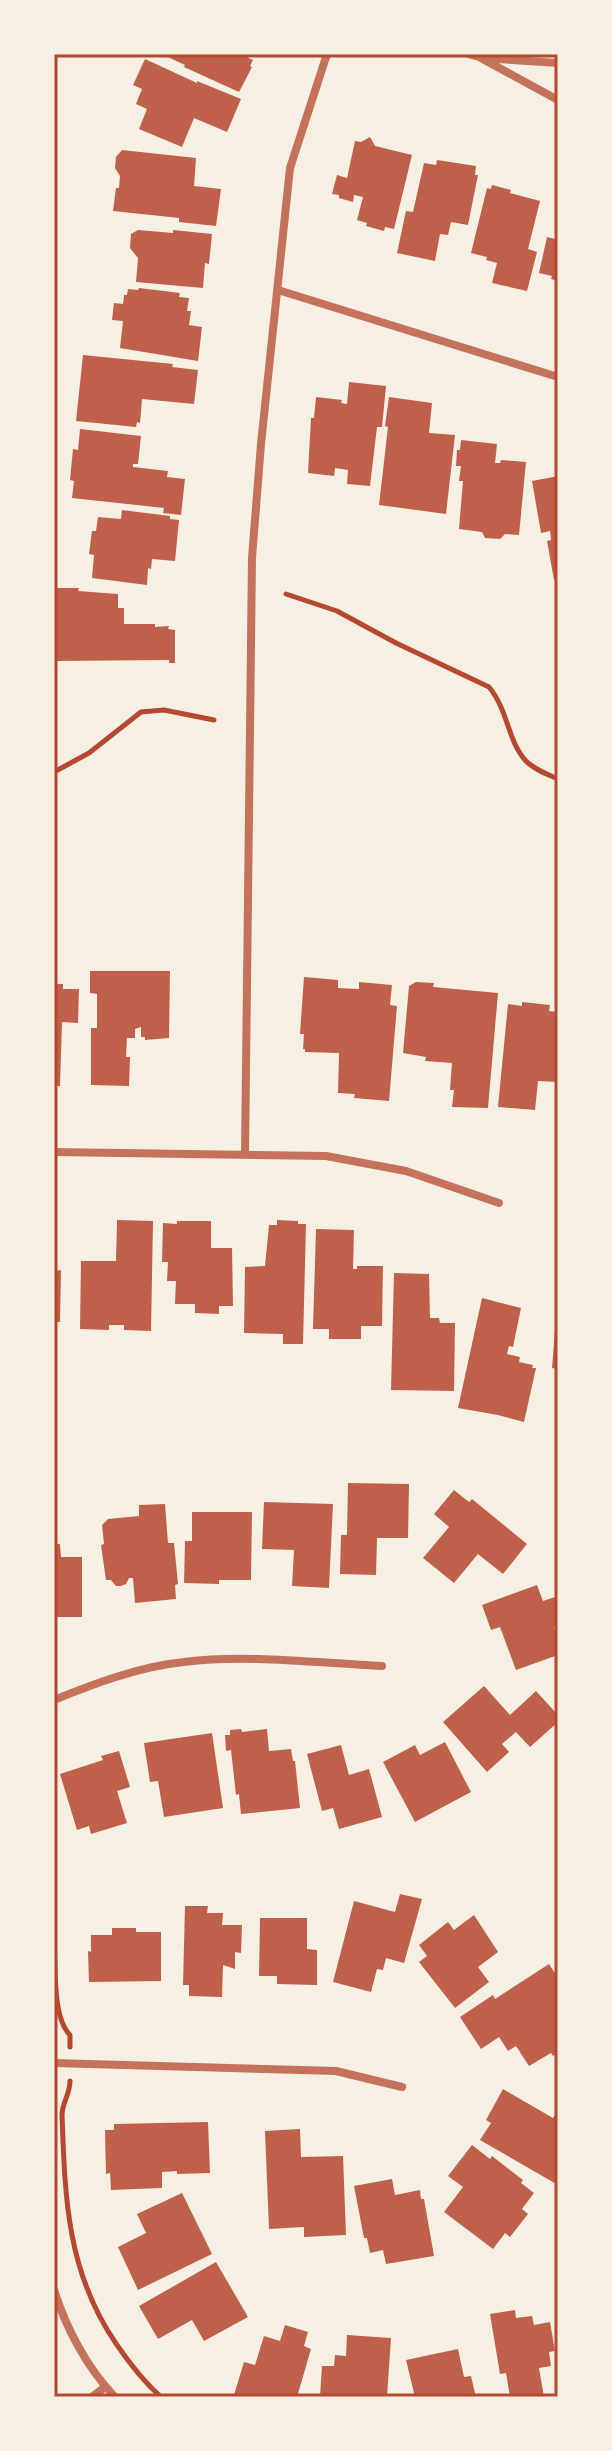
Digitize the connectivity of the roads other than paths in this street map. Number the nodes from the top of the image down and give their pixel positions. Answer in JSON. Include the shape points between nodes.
{"nodes":[{"id":1,"x":327,"y":54,"type":"edge"},
{"id":2,"x":468,"y":54,"type":"edge"},
{"id":3,"x":479,"y":57,"type":"junction"},
{"id":4,"x":558,"y":63,"type":"edge"},
{"id":5,"x":558,"y":100,"type":"edge"},
{"id":6,"x":278,"y":290,"type":"junction"},
{"id":7,"x":558,"y":377,"type":"edge"},
{"id":8,"x":54,"y":1152,"type":"edge"},
{"id":9,"x":245,"y":1154,"type":"junction"},
{"id":10,"x":499,"y":1203,"type":"dead end"},
{"id":11,"x":382,"y":1666,"type":"dead end"},
{"id":12,"x":54,"y":1700,"type":"edge"},
{"id":13,"x":54,"y":2063,"type":"edge"},
{"id":14,"x":402,"y":2087,"type":"dead end"},
{"id":15,"x":54,"y":2290,"type":"edge"},
{"id":16,"x":105,"y":2387,"type":"junction"},
{"id":17,"x":92,"y":2397,"type":"edge"},
{"id":18,"x":115,"y":2397,"type":"edge"}],
"edges":[{"from":1,"to":6,"type":"street","via":[[290,168]]},
{"from":2,"to":3,"type":"street"},
{"from":3,"to":4,"type":"street"},
{"from":3,"to":5,"type":"street"},
{"from":6,"to":7,"type":"street"},
{"from":6,"to":9,"type":"street","via":[[252,558]]},
{"from":8,"to":9,"type":"street"},
{"from":9,"to":10,"type":"street","via":[[368,1163]]},
{"from":11,"to":12,"type":"street","via":[[181,1662]]},
{"from":13,"to":14,"type":"street","via":[[336,2071]]},
{"from":15,"to":16,"type":"street","via":[[75,2339]]},
{"from":16,"to":17,"type":"street"},
{"from":16,"to":18,"type":"street"}]}
